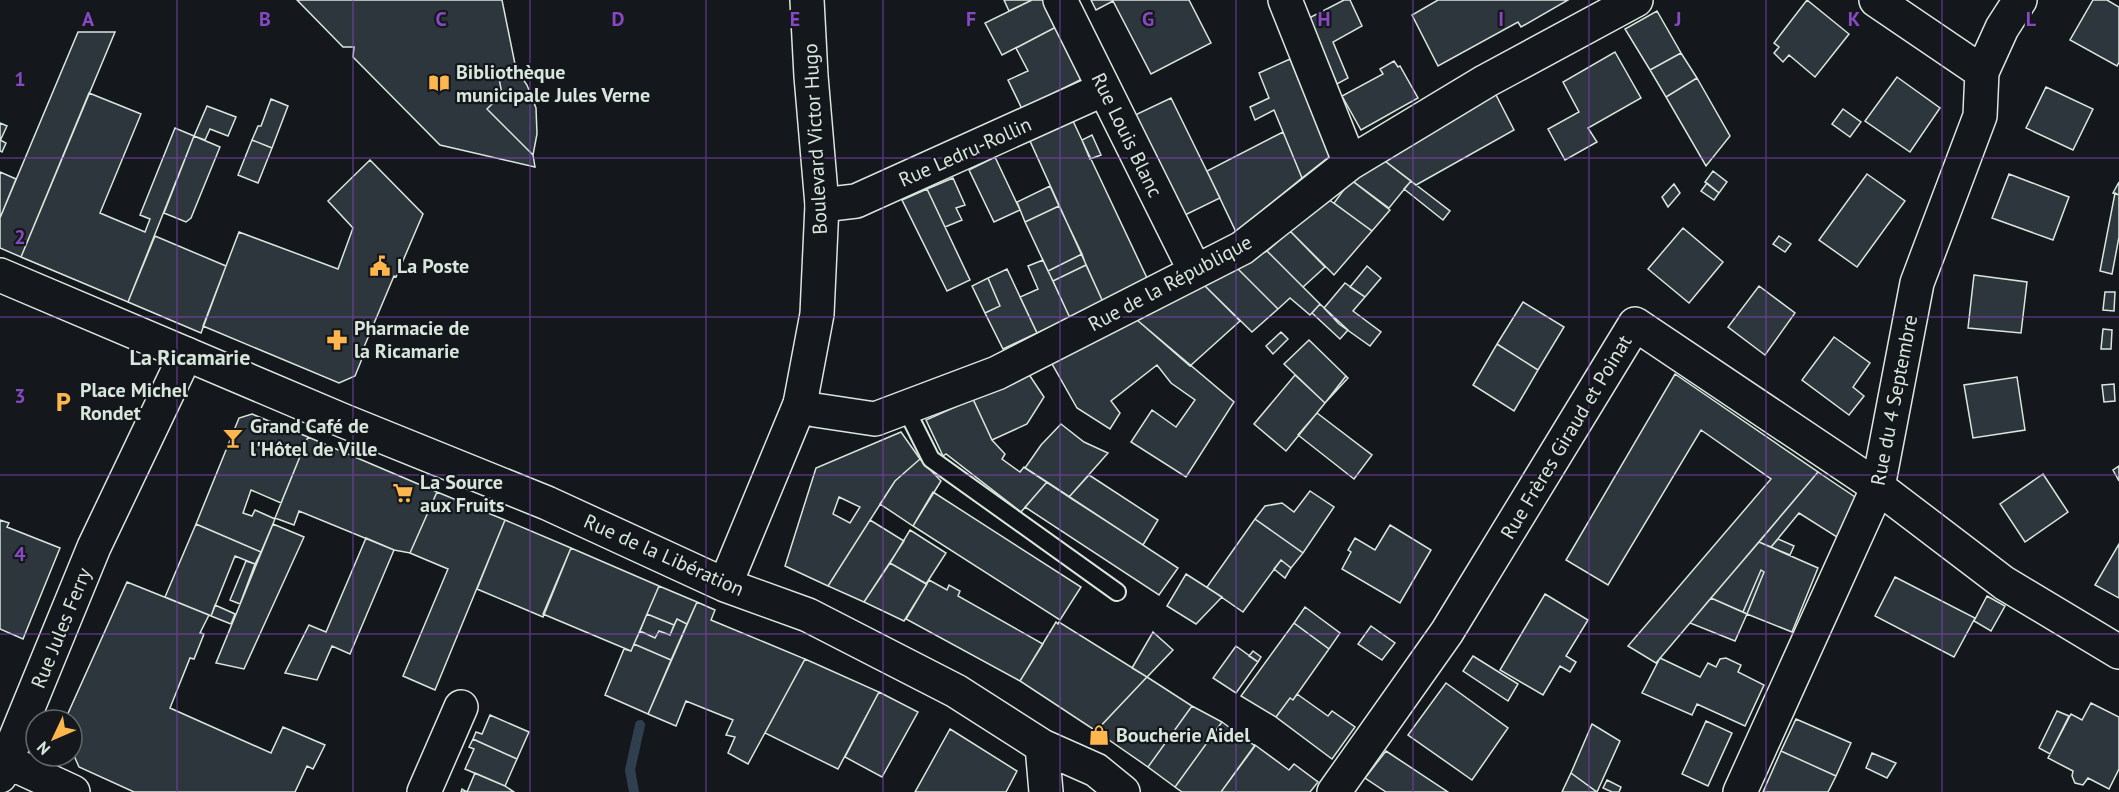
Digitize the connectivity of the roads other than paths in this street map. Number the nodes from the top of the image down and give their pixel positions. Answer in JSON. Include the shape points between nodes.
{"nodes":[{"id":1,"x":807,"y":0,"type":"edge"},
{"id":2,"x":1060,"y":0,"type":"edge"},
{"id":3,"x":1285,"y":0,"type":"edge"},
{"id":4,"x":1636,"y":0,"type":"edge"},
{"id":5,"x":1876,"y":0,"type":"edge"},
{"id":6,"x":2020,"y":0,"type":"edge"},
{"id":7,"x":1982,"y":72,"type":"junction"},
{"id":8,"x":1104,"y":89,"type":"junction"},
{"id":9,"x":1350,"y":163,"type":"junction"},
{"id":10,"x":822,"y":205,"type":"junction"},
{"id":11,"x":1195,"y":271,"type":"junction"},
{"id":12,"x":0,"y":276,"type":"edge"},
{"id":13,"x":186,"y":354,"type":"junction"},
{"id":14,"x":800,"y":404,"type":"junction"},
{"id":15,"x":905,"y":407,"type":"junction"},
{"id":16,"x":1878,"y":487,"type":"junction"},
{"id":17,"x":725,"y":585,"type":"junction"},
{"id":18,"x":1117,"y":592,"type":"dead end"},
{"id":19,"x":2119,"y":652,"type":"edge"},
{"id":20,"x":461,"y":707,"type":"dead end"},
{"id":21,"x":1042,"y":746,"type":"junction"},
{"id":22,"x":3,"y":769,"type":"edge"},
{"id":23,"x":73,"y":792,"type":"edge"},
{"id":24,"x":424,"y":792,"type":"edge"},
{"id":25,"x":1046,"y":792,"type":"edge"},
{"id":26,"x":1123,"y":792,"type":"edge"},
{"id":27,"x":1334,"y":792,"type":"edge"},
{"id":28,"x":1740,"y":792,"type":"edge"}],
"edges":[{"from":1,"to":10,"type":"street","name":"Boulevard Victor Hugo"},
{"from":2,"to":8,"type":"street","name":"Rue Louis Blanc"},
{"from":3,"to":9,"type":"street"},
{"from":4,"to":9,"type":"street","name":"Rue de la République","via":[[1497,75]]},
{"from":5,"to":7,"type":"street"},
{"from":6,"to":7,"type":"street","name":"Rue du 4 Septembre"},
{"from":7,"to":16,"type":"street","name":"Rue du 4 Septembre","via":[[1980,116],[1917,283]]},
{"from":8,"to":10,"type":"street","name":"Rue Ledru-Rollin","via":[[856,201]]},
{"from":8,"to":11,"type":"street","name":"Rue Louis Blanc"},
{"from":9,"to":11,"type":"street","name":"Rue de la République","via":[[1242,248]]},
{"from":10,"to":14,"type":"street","name":"Boulevard Victor Hugo","via":[[817,314]]},
{"from":11,"to":15,"type":"street","name":"Rue de la République","via":[[997,373]]},
{"from":12,"to":13,"type":"street","name":"Rue de la Libération"},
{"from":13,"to":17,"type":"street","name":"Rue de la Libération","via":[[547,502]]},
{"from":13,"to":22,"type":"street","name":"Rue Jules Ferry","via":[[94,547]]},
{"from":14,"to":15,"type":"street","name":"Rue de la République","via":[[875,419]]},
{"from":14,"to":17,"type":"street","name":"Boulevard Victor Hugo"},
{"from":15,"to":18,"type":"lane","via":[[931,459]]},
{"from":16,"to":19,"type":"street","via":[[2004,583]]},
{"from":16,"to":27,"type":"street","name":"Rue Frères Giraud et Poinat","via":[[1635,324],[1447,632]]},
{"from":16,"to":28,"type":"street","name":"Rue du 4 Septembre"},
{"from":17,"to":21,"type":"street","name":"Rue de la Libération","via":[[830,626],[956,691]]},
{"from":20,"to":24,"type":"street"},
{"from":21,"to":25,"type":"street"},
{"from":21,"to":26,"type":"street","name":"Rue de la Libération","via":[[1096,770]]},
{"from":22,"to":23,"type":"street"}]}
